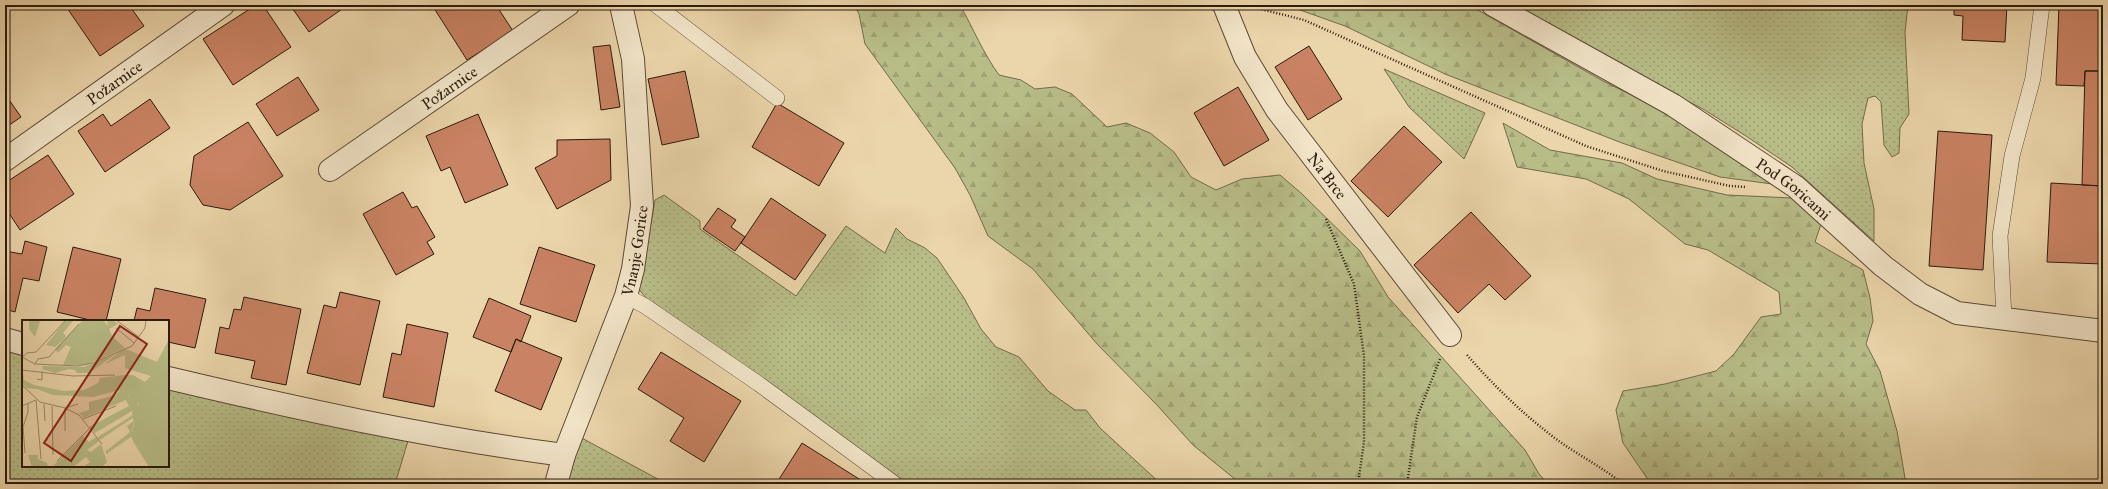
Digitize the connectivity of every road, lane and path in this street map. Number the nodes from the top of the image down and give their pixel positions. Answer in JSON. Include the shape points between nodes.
{"nodes":[{"id":1,"x":223,"y":5,"type":"edge"},
{"id":2,"x":568,"y":5,"type":"edge"},
{"id":3,"x":622,"y":5,"type":"edge"},
{"id":4,"x":656,"y":5,"type":"edge"},
{"id":5,"x":1224,"y":5,"type":"edge"},
{"id":6,"x":1493,"y":5,"type":"edge"},
{"id":7,"x":2042,"y":5,"type":"edge"},
{"id":8,"x":1252,"y":7,"type":"dead end"},
{"id":9,"x":777,"y":98,"type":"dead end"},
{"id":10,"x":5,"y":160,"type":"edge"},
{"id":11,"x":330,"y":170,"type":"dead end"},
{"id":12,"x":1752,"y":187,"type":"dead end"},
{"id":13,"x":1322,"y":211,"type":"dead end"},
{"id":14,"x":626,"y":296,"type":"junction"},
{"id":15,"x":2004,"y":318,"type":"junction"},
{"id":16,"x":2103,"y":331,"type":"edge"},
{"id":17,"x":1450,"y":335,"type":"junction"},
{"id":18,"x":5,"y":339,"type":"edge"},
{"id":19,"x":22,"y":344,"type":"edge"},
{"id":20,"x":169,"y":378,"type":"edge"},
{"id":21,"x":564,"y":455,"type":"junction"},
{"id":22,"x":556,"y":484,"type":"edge"},
{"id":23,"x":895,"y":484,"type":"edge"},
{"id":24,"x":1358,"y":484,"type":"edge"},
{"id":25,"x":1407,"y":484,"type":"edge"},
{"id":26,"x":1623,"y":484,"type":"edge"}],
"edges":[{"from":1,"to":10,"type":"street","name":"Požarnice"},
{"from":2,"to":11,"type":"street","name":"Požarnice"},
{"from":3,"to":14,"type":"street","name":"Vnanje Gorice","via":[[633,59],[642,206],[633,269]]},
{"from":4,"to":9,"type":"lane"},
{"from":5,"to":17,"type":"street","name":"Na Brce","via":[[1245,57],[1278,110]]},
{"from":6,"to":15,"type":"street","name":"Pod Goricami","via":[[1673,105],[1796,187],[1883,266],[1920,294],[1957,313]]},
{"from":7,"to":15,"type":"lane","via":[[2033,78],[2012,156],[2000,236]]},
{"from":8,"to":12,"type":"path","via":[[1304,20],[1586,146],[1663,171],[1730,186]]},
{"from":13,"to":24,"type":"path","via":[[1354,284],[1364,356],[1364,442]]},
{"from":14,"to":21,"type":"street","name":"Vnanje Gorice"},
{"from":14,"to":23,"type":"lane","via":[[645,306],[759,384]]},
{"from":15,"to":16,"type":"street","name":"Pod Goricami"},
{"from":17,"to":25,"type":"path","via":[[1418,417]]},
{"from":17,"to":26,"type":"path","via":[[1489,380],[1525,415]]},
{"from":18,"to":19,"type":"street"},
{"from":20,"to":21,"type":"street","via":[[379,424],[496,446]]},
{"from":21,"to":22,"type":"street","name":"Vnanje Gorice"}]}
